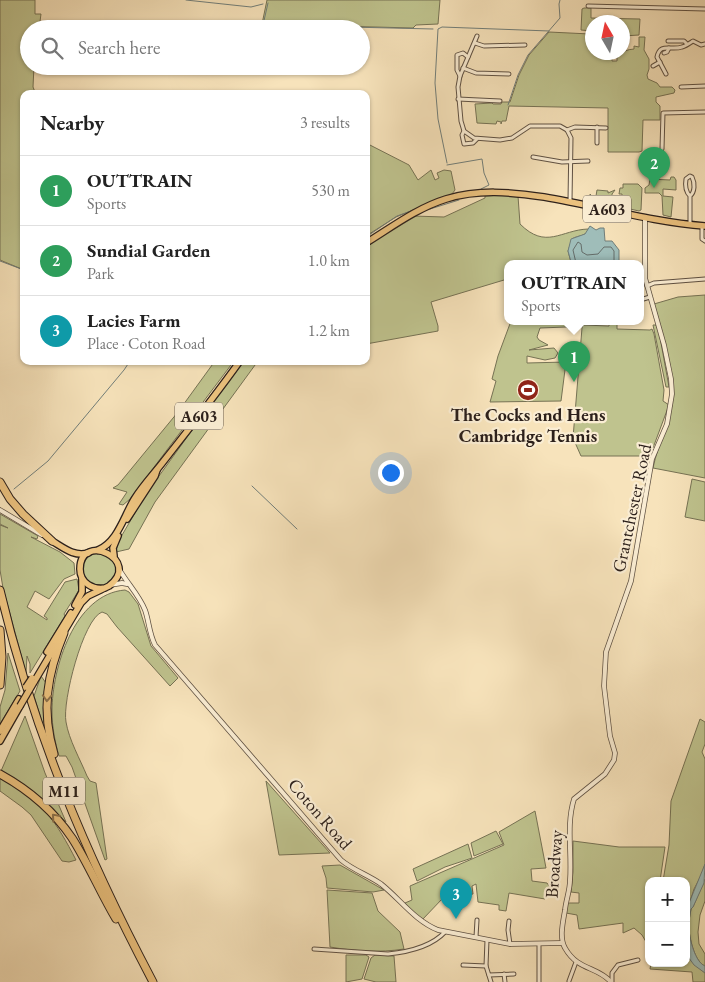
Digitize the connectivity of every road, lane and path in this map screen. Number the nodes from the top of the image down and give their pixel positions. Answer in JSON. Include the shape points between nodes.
{"nodes":[{"id":1,"x":588,"y":6,"type":"dead end"},
{"id":2,"x":705,"y":9,"type":"edge"},
{"id":3,"x":477,"y":36,"type":"dead end"},
{"id":4,"x":668,"y":41,"type":"dead end"},
{"id":5,"x":475,"y":43,"type":"junction"},
{"id":6,"x":687,"y":44,"type":"junction"},
{"id":7,"x":705,"y":44,"type":"edge"},
{"id":8,"x":525,"y":45,"type":"dead end"},
{"id":9,"x":669,"y":48,"type":"junction"},
{"id":10,"x":664,"y":53,"type":"dead end"},
{"id":11,"x":468,"y":56,"type":"junction"},
{"id":12,"x":660,"y":62,"type":"junction"},
{"id":13,"x":653,"y":66,"type":"dead end"},
{"id":14,"x":463,"y":68,"type":"junction"},
{"id":15,"x":508,"y":74,"type":"dead end"},
{"id":16,"x":666,"y":74,"type":"dead end"},
{"id":17,"x":460,"y":76,"type":"junction"},
{"id":18,"x":705,"y":86,"type":"edge"},
{"id":19,"x":681,"y":87,"type":"dead end"},
{"id":20,"x":458,"y":99,"type":"junction"},
{"id":21,"x":500,"y":101,"type":"dead end"},
{"id":22,"x":705,"y":112,"type":"edge"},
{"id":23,"x":597,"y":127,"type":"junction"},
{"id":24,"x":606,"y":128,"type":"dead end"},
{"id":25,"x":567,"y":130,"type":"junction"},
{"id":26,"x":464,"y":131,"type":"junction"},
{"id":27,"x":477,"y":139,"type":"junction"},
{"id":28,"x":597,"y":141,"type":"dead end"},
{"id":29,"x":662,"y":149,"type":"dead end"},
{"id":30,"x":536,"y":158,"type":"dead end"},
{"id":31,"x":588,"y":161,"type":"dead end"},
{"id":32,"x":570,"y":162,"type":"junction"},
{"id":33,"x":690,"y":196,"type":"junction"},
{"id":34,"x":570,"y":201,"type":"junction"},
{"id":35,"x":644,"y":216,"type":"junction"},
{"id":36,"x":690,"y":225,"type":"junction"},
{"id":37,"x":704,"y":226,"type":"edge"},
{"id":38,"x":705,"y":241,"type":"edge"},
{"id":39,"x":370,"y":242,"type":"edge"},
{"id":40,"x":705,"y":279,"type":"edge"},
{"id":41,"x":647,"y":286,"type":"junction"},
{"id":42,"x":651,"y":297,"type":"junction"},
{"id":43,"x":644,"y":299,"type":"edge"},
{"id":44,"x":237,"y":365,"type":"edge"},
{"id":45,"x":157,"y":470,"type":"junction"},
{"id":46,"x":0,"y":482,"type":"edge"},
{"id":47,"x":0,"y":510,"type":"edge"},
{"id":48,"x":52,"y":541,"type":"junction"},
{"id":49,"x":98,"y":550,"type":"junction"},
{"id":50,"x":71,"y":553,"type":"junction"},
{"id":51,"x":89,"y":553,"type":"junction"},
{"id":52,"x":115,"y":558,"type":"junction"},
{"id":53,"x":118,"y":567,"type":"junction"},
{"id":54,"x":81,"y":575,"type":"junction"},
{"id":55,"x":129,"y":585,"type":"junction"},
{"id":56,"x":107,"y":587,"type":"junction"},
{"id":57,"x":0,"y":590,"type":"edge"},
{"id":58,"x":0,"y":609,"type":"edge"},
{"id":59,"x":0,"y":630,"type":"edge"},
{"id":60,"x":64,"y":633,"type":"junction"},
{"id":61,"x":33,"y":680,"type":"junction"},
{"id":62,"x":0,"y":685,"type":"edge"},
{"id":63,"x":19,"y":702,"type":"junction"},
{"id":64,"x":0,"y":731,"type":"edge"},
{"id":65,"x":0,"y":741,"type":"edge"},
{"id":66,"x":0,"y":774,"type":"edge"},
{"id":67,"x":583,"y":790,"type":"joint"},
{"id":68,"x":73,"y":814,"type":"junction"},
{"id":69,"x":116,"y":919,"type":"junction"},
{"id":70,"x":477,"y":920,"type":"dead end"},
{"id":71,"x":509,"y":921,"type":"dead end"},
{"id":72,"x":445,"y":932,"type":"junction"},
{"id":73,"x":476,"y":937,"type":"junction"},
{"id":74,"x":487,"y":940,"type":"junction"},
{"id":75,"x":562,"y":943,"type":"junction"},
{"id":76,"x":510,"y":944,"type":"junction"},
{"id":77,"x":539,"y":944,"type":"junction"},
{"id":78,"x":314,"y":949,"type":"dead end"},
{"id":79,"x":638,"y":960,"type":"dead end"},
{"id":80,"x":576,"y":962,"type":"junction"},
{"id":81,"x":463,"y":965,"type":"dead end"},
{"id":82,"x":486,"y":966,"type":"junction"},
{"id":83,"x":612,"y":973,"type":"junction"},
{"id":84,"x":504,"y":974,"type":"junction"},
{"id":85,"x":514,"y":974,"type":"dead end"},
{"id":86,"x":489,"y":975,"type":"junction"},
{"id":87,"x":606,"y":977,"type":"junction"},
{"id":88,"x":569,"y":981,"type":"edge"},
{"id":89,"x":148,"y":982,"type":"edge"},
{"id":90,"x":154,"y":982,"type":"edge"},
{"id":91,"x":491,"y":982,"type":"edge"},
{"id":92,"x":505,"y":982,"type":"edge"},
{"id":93,"x":539,"y":982,"type":"edge"},
{"id":94,"x":612,"y":982,"type":"edge"}],
"edges":[{"from":1,"to":2,"type":"street"},
{"from":3,"to":5,"type":"street"},
{"from":4,"to":6,"type":"street"},
{"from":5,"to":8,"type":"street","via":[[484,46]]},
{"from":5,"to":11,"type":"street"},
{"from":6,"to":7,"type":"street","via":[[696,41]]},
{"from":6,"to":9,"type":"street"},
{"from":9,"to":10,"type":"street"},
{"from":9,"to":12,"type":"street","via":[[663,47],[659,51],[657,57]]},
{"from":11,"to":14,"type":"street"},
{"from":11,"to":17,"type":"street","via":[[463,53],[457,55]]},
{"from":12,"to":13,"type":"street"},
{"from":12,"to":16,"type":"street"},
{"from":14,"to":15,"type":"street","via":[[476,73]]},
{"from":14,"to":17,"type":"street"},
{"from":17,"to":20,"type":"street"},
{"from":18,"to":19,"type":"street"},
{"from":20,"to":21,"type":"street"},
{"from":20,"to":26,"type":"street"},
{"from":22,"to":29,"type":"street","via":[[663,113]]},
{"from":23,"to":24,"type":"street"},
{"from":23,"to":25,"type":"street"},
{"from":23,"to":28,"type":"street"},
{"from":25,"to":27,"type":"street","via":[[560,126],[533,125],[508,139]]},
{"from":25,"to":32,"type":"street","via":[[571,138]]},
{"from":26,"to":27,"type":"street"},
{"from":26,"to":27,"type":"street","via":[[464,144]]},
{"from":30,"to":32,"type":"street"},
{"from":31,"to":32,"type":"street"},
{"from":32,"to":34,"type":"street"},
{"from":33,"to":33,"type":"street","via":[[685,182],[691,176],[694,191]]},
{"from":33,"to":36,"type":"street"},
{"from":34,"to":35,"type":"main road","number":"A603"},
{"from":34,"to":39,"type":"main road","number":"A603","via":[[483,192],[451,198],[424,208]]},
{"from":35,"to":36,"type":"main road","number":"A603"},
{"from":35,"to":41,"type":"street","name":"Grantchester Road"},
{"from":36,"to":37,"type":"main road","number":"A603"},
{"from":37,"to":38,"type":"street","via":[[702,239]]},
{"from":40,"to":41,"type":"street"},
{"from":41,"to":42,"type":"street","name":"Grantchester Road"},
{"from":42,"to":43,"type":"street"},
{"from":42,"to":67,"type":"street","name":"Grantchester Road","via":[[671,379],[670,414],[652,459],[631,581],[606,652],[604,686],[614,760],[606,774]]},
{"from":44,"to":45,"type":"main road","number":"A603"},
{"from":45,"to":49,"type":"main road","number":"A603","via":[[135,497],[110,543]]},
{"from":45,"to":52,"type":"main road","number":"A603","via":[[115,542]]},
{"from":46,"to":48,"type":"highway","via":[[17,506]]},
{"from":47,"to":48,"type":"street"},
{"from":48,"to":50,"type":"main road"},
{"from":49,"to":51,"type":"main road"},
{"from":49,"to":52,"type":"main road"},
{"from":50,"to":51,"type":"main road"},
{"from":50,"to":54,"type":"main road"},
{"from":51,"to":54,"type":"main road","via":[[82,560]]},
{"from":52,"to":53,"type":"main road"},
{"from":53,"to":55,"type":"street","name":"Coton Road"},
{"from":53,"to":56,"type":"main road","via":[[117,577]]},
{"from":54,"to":56,"type":"main road","via":[[92,587]]},
{"from":54,"to":61,"type":"main road","via":[[82,592]]},
{"from":55,"to":56,"type":"street","via":[[122,583]]},
{"from":55,"to":72,"type":"street","name":"Coton Road","via":[[145,611],[155,645],[341,860],[378,882],[428,926]]},
{"from":56,"to":60,"type":"main road","via":[[84,600]]},
{"from":57,"to":68,"type":"highway","number":"M11","via":[[36,718]]},
{"from":58,"to":69,"type":"highway","number":"M11","via":[[32,719],[67,811]]},
{"from":59,"to":62,"type":"highway"},
{"from":60,"to":61,"type":"main road"},
{"from":60,"to":68,"type":"highway","one_way":true,"via":[[49,678],[46,709],[51,744]]},
{"from":61,"to":63,"type":"main road","bridge":true},
{"from":63,"to":64,"type":"main road"},
{"from":63,"to":65,"type":"main road"},
{"from":69,"to":66,"type":"highway","one_way":true,"via":[[76,845],[56,817],[35,797]]},
{"from":67,"to":75,"type":"street","name":"Broadway","via":[[574,798],[572,809],[570,880]]},
{"from":68,"to":90,"type":"highway","number":"M11"},
{"from":69,"to":89,"type":"highway","number":"M11"},
{"from":70,"to":73,"type":"street"},
{"from":71,"to":76,"type":"street"},
{"from":72,"to":73,"type":"street","name":"Coton Road"},
{"from":72,"to":78,"type":"street","via":[[423,946],[400,953]]},
{"from":73,"to":74,"type":"street","name":"Coton Road"},
{"from":74,"to":76,"type":"street","name":"Coton Road"},
{"from":74,"to":82,"type":"street"},
{"from":75,"to":77,"type":"street","name":"Coton Road"},
{"from":75,"to":80,"type":"street"},
{"from":76,"to":77,"type":"street","name":"Coton Road"},
{"from":77,"to":93,"type":"street"},
{"from":79,"to":83,"type":"street","via":[[620,963]]},
{"from":80,"to":87,"type":"street"},
{"from":80,"to":88,"type":"street"},
{"from":81,"to":82,"type":"street"},
{"from":82,"to":86,"type":"street"},
{"from":83,"to":87,"type":"street"},
{"from":83,"to":94,"type":"street"},
{"from":84,"to":85,"type":"street"},
{"from":84,"to":86,"type":"street"},
{"from":84,"to":92,"type":"street"},
{"from":86,"to":91,"type":"street"},
{"from":87,"to":94,"type":"street"}]}
